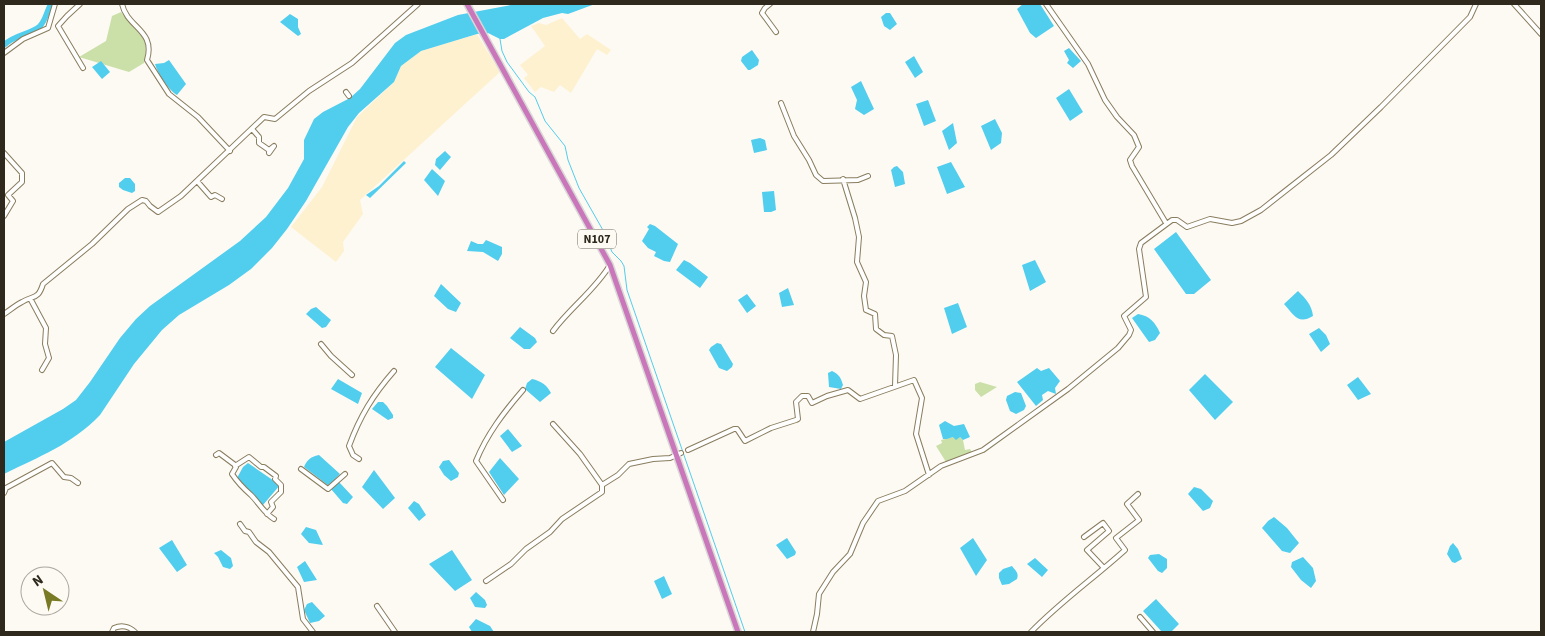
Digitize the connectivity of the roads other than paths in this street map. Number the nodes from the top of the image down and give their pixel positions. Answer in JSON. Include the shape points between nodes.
{"nodes":[{"id":1,"x":56,"y":4,"type":"edge"},
{"id":2,"x":80,"y":4,"type":"edge"},
{"id":3,"x":122,"y":4,"type":"edge"},
{"id":4,"x":418,"y":4,"type":"edge"},
{"id":5,"x":770,"y":4,"type":"edge"},
{"id":6,"x":1046,"y":4,"type":"edge"},
{"id":7,"x":1476,"y":4,"type":"edge"},
{"id":8,"x":1514,"y":4,"type":"edge"},
{"id":9,"x":468,"y":5,"type":"edge"},
{"id":10,"x":776,"y":32,"type":"dead end"},
{"id":11,"x":1541,"y":34,"type":"edge"},
{"id":12,"x":4,"y":53,"type":"edge"},
{"id":13,"x":83,"y":68,"type":"dead end"},
{"id":14,"x":781,"y":103,"type":"dead end"},
{"id":15,"x":252,"y":129,"type":"junction"},
{"id":16,"x":269,"y":150,"type":"dead end"},
{"id":17,"x":230,"y":151,"type":"junction"},
{"id":18,"x":4,"y":153,"type":"edge"},
{"id":19,"x":868,"y":176,"type":"dead end"},
{"id":20,"x":843,"y":179,"type":"junction"},
{"id":21,"x":197,"y":181,"type":"junction"},
{"id":22,"x":222,"y":199,"type":"dead end"},
{"id":23,"x":4,"y":216,"type":"edge"},
{"id":24,"x":1166,"y":223,"type":"junction"},
{"id":25,"x":610,"y":265,"type":"junction"},
{"id":26,"x":31,"y":300,"type":"junction"},
{"id":27,"x":4,"y":314,"type":"edge"},
{"id":28,"x":553,"y":331,"type":"dead end"},
{"id":29,"x":321,"y":344,"type":"dead end"},
{"id":30,"x":42,"y":370,"type":"dead end"},
{"id":31,"x":394,"y":372,"type":"dead end"},
{"id":32,"x":352,"y":375,"type":"dead end"},
{"id":33,"x":895,"y":386,"type":"junction"},
{"id":34,"x":523,"y":390,"type":"dead end"},
{"id":35,"x":553,"y":424,"type":"dead end"},
{"id":36,"x":688,"y":450,"type":"dead end"},
{"id":37,"x":679,"y":454,"type":"junction"},
{"id":38,"x":216,"y":456,"type":"dead end"},
{"id":39,"x":359,"y":459,"type":"dead end"},
{"id":40,"x":236,"y":466,"type":"junction"},
{"id":41,"x":301,"y":470,"type":"dead end"},
{"id":42,"x":345,"y":474,"type":"dead end"},
{"id":43,"x":929,"y":475,"type":"junction"},
{"id":44,"x":78,"y":483,"type":"dead end"},
{"id":45,"x":602,"y":485,"type":"junction"},
{"id":46,"x":4,"y":493,"type":"edge"},
{"id":47,"x":1138,"y":494,"type":"dead end"},
{"id":48,"x":503,"y":500,"type":"dead end"},
{"id":49,"x":266,"y":514,"type":"junction"},
{"id":50,"x":274,"y":519,"type":"dead end"},
{"id":51,"x":240,"y":524,"type":"dead end"},
{"id":52,"x":1084,"y":537,"type":"dead end"},
{"id":53,"x":1104,"y":568,"type":"junction"},
{"id":54,"x":486,"y":581,"type":"dead end"},
{"id":55,"x":377,"y":606,"type":"dead end"},
{"id":56,"x":1140,"y":618,"type":"dead end"},
{"id":57,"x":112,"y":632,"type":"edge"},
{"id":58,"x":135,"y":632,"type":"edge"},
{"id":59,"x":313,"y":632,"type":"edge"},
{"id":60,"x":395,"y":632,"type":"edge"},
{"id":61,"x":738,"y":632,"type":"edge"},
{"id":62,"x":812,"y":632,"type":"edge"},
{"id":63,"x":1031,"y":632,"type":"edge"},
{"id":64,"x":1153,"y":632,"type":"edge"}],
"edges":[{"from":1,"to":12,"type":"street","via":[[48,28],[23,39]]},
{"from":2,"to":13,"type":"street","via":[[58,26]]},
{"from":3,"to":17,"type":"street","via":[[148,38],[150,50],[147,60],[169,94],[198,117]]},
{"from":4,"to":15,"type":"street","via":[[352,63],[275,120],[264,117]]},
{"from":5,"to":10,"type":"street","via":[[762,13]]},
{"from":6,"to":24,"type":"street","via":[[1088,64],[1105,100],[1134,135],[1139,146],[1130,160],[1132,166]]},
{"from":7,"to":24,"type":"street","via":[[1470,17],[1331,155],[1261,210],[1238,222],[1210,219],[1187,227],[1174,220]]},
{"from":8,"to":11,"type":"street"},
{"from":9,"to":25,"type":"highway","number":"N107"},
{"from":14,"to":20,"type":"street","via":[[794,136],[816,174],[823,181]]},
{"from":15,"to":16,"type":"street","via":[[260,143]]},
{"from":15,"to":17,"type":"street"},
{"from":17,"to":21,"type":"street"},
{"from":18,"to":23,"type":"street","via":[[22,173],[22,182],[8,195],[13,201]]},
{"from":19,"to":20,"type":"street","via":[[858,180]]},
{"from":20,"to":33,"type":"street","via":[[859,237],[857,262],[866,282],[866,310],[875,314],[876,329],[892,336],[896,355]]},
{"from":21,"to":22,"type":"street","via":[[211,197],[215,195]]},
{"from":21,"to":26,"type":"street","via":[[160,211],[143,200],[128,209],[43,284],[40,294]]},
{"from":24,"to":43,"type":"street","via":[[1139,246],[1146,297],[1124,316],[1131,330],[1124,342],[983,450],[941,466]]},
{"from":25,"to":28,"type":"street"},
{"from":25,"to":37,"type":"highway","number":"N107"},
{"from":26,"to":27,"type":"street"},
{"from":26,"to":30,"type":"street","via":[[46,328],[49,358]]},
{"from":29,"to":32,"type":"street"},
{"from":31,"to":39,"type":"street","via":[[366,407],[357,424],[349,446]]},
{"from":33,"to":36,"type":"street","via":[[860,399],[848,390],[812,403],[808,396],[802,396],[796,402],[796,420],[745,441],[734,429]]},
{"from":33,"to":43,"type":"street","via":[[914,380],[922,398],[916,434]]},
{"from":34,"to":48,"type":"street","via":[[501,416],[482,445],[476,461]]},
{"from":35,"to":45,"type":"street"},
{"from":37,"to":45,"type":"street","via":[[629,464]]},
{"from":37,"to":61,"type":"highway","number":"N107"},
{"from":38,"to":40,"type":"street","via":[[219,452]]},
{"from":40,"to":49,"type":"street","via":[[232,474]]},
{"from":40,"to":49,"type":"street","via":[[249,457],[276,476],[281,492],[271,502],[273,507]]},
{"from":41,"to":42,"type":"street","via":[[328,489]]},
{"from":43,"to":62,"type":"street","via":[[905,491],[875,504],[850,554],[819,594],[818,614]]},
{"from":44,"to":46,"type":"street","via":[[64,477],[52,463],[6,488]]},
{"from":45,"to":54,"type":"street","via":[[602,492],[562,519]]},
{"from":47,"to":53,"type":"street","via":[[1127,504],[1139,520],[1116,538],[1125,550]]},
{"from":49,"to":50,"type":"street"},
{"from":51,"to":59,"type":"street","via":[[298,587],[303,619]]},
{"from":52,"to":53,"type":"street","via":[[1103,522],[1109,530],[1087,550]]},
{"from":53,"to":63,"type":"street"},
{"from":55,"to":60,"type":"street"},
{"from":56,"to":64,"type":"street"},
{"from":57,"to":58,"type":"street","via":[[122,626]]}]}
